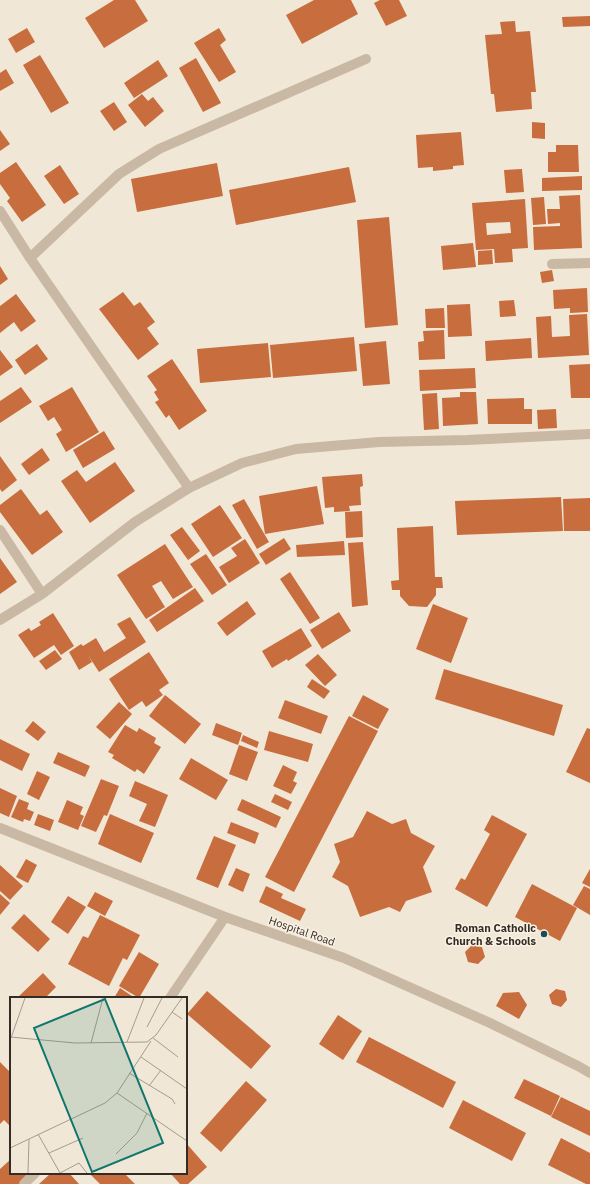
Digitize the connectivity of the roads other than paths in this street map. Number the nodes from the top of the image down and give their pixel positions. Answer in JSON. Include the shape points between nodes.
{"nodes":[{"id":1,"x":366,"y":59,"type":"dead end"},
{"id":2,"x":0,"y":211,"type":"edge"},
{"id":3,"x":30,"y":258,"type":"junction"},
{"id":4,"x":590,"y":262,"type":"edge"},
{"id":5,"x":552,"y":264,"type":"dead end"},
{"id":6,"x":590,"y":434,"type":"edge"},
{"id":7,"x":189,"y":488,"type":"junction"},
{"id":8,"x":0,"y":530,"type":"edge"},
{"id":9,"x":42,"y":594,"type":"junction"},
{"id":10,"x":0,"y":620,"type":"edge"},
{"id":11,"x":0,"y":828,"type":"edge"},
{"id":12,"x":225,"y":917,"type":"junction"},
{"id":13,"x":171,"y":997,"type":"edge"},
{"id":14,"x":590,"y":1073,"type":"edge"},
{"id":15,"x":34,"y":1174,"type":"edge"},
{"id":16,"x":24,"y":1184,"type":"edge"}],
"edges":[{"from":1,"to":3,"type":"street","via":[[159,149],[119,174]]},
{"from":2,"to":3,"type":"street"},
{"from":3,"to":7,"type":"street"},
{"from":4,"to":5,"type":"street"},
{"from":6,"to":7,"type":"street","via":[[379,442],[296,449],[242,463]]},
{"from":7,"to":9,"type":"street","via":[[135,522]]},
{"from":8,"to":9,"type":"street"},
{"from":9,"to":10,"type":"street"},
{"from":11,"to":12,"type":"street","name":"Hospital Road"},
{"from":12,"to":13,"type":"street"},
{"from":12,"to":14,"type":"street","name":"Hospital Road","via":[[344,958],[490,1023]]},
{"from":15,"to":16,"type":"street"}]}
